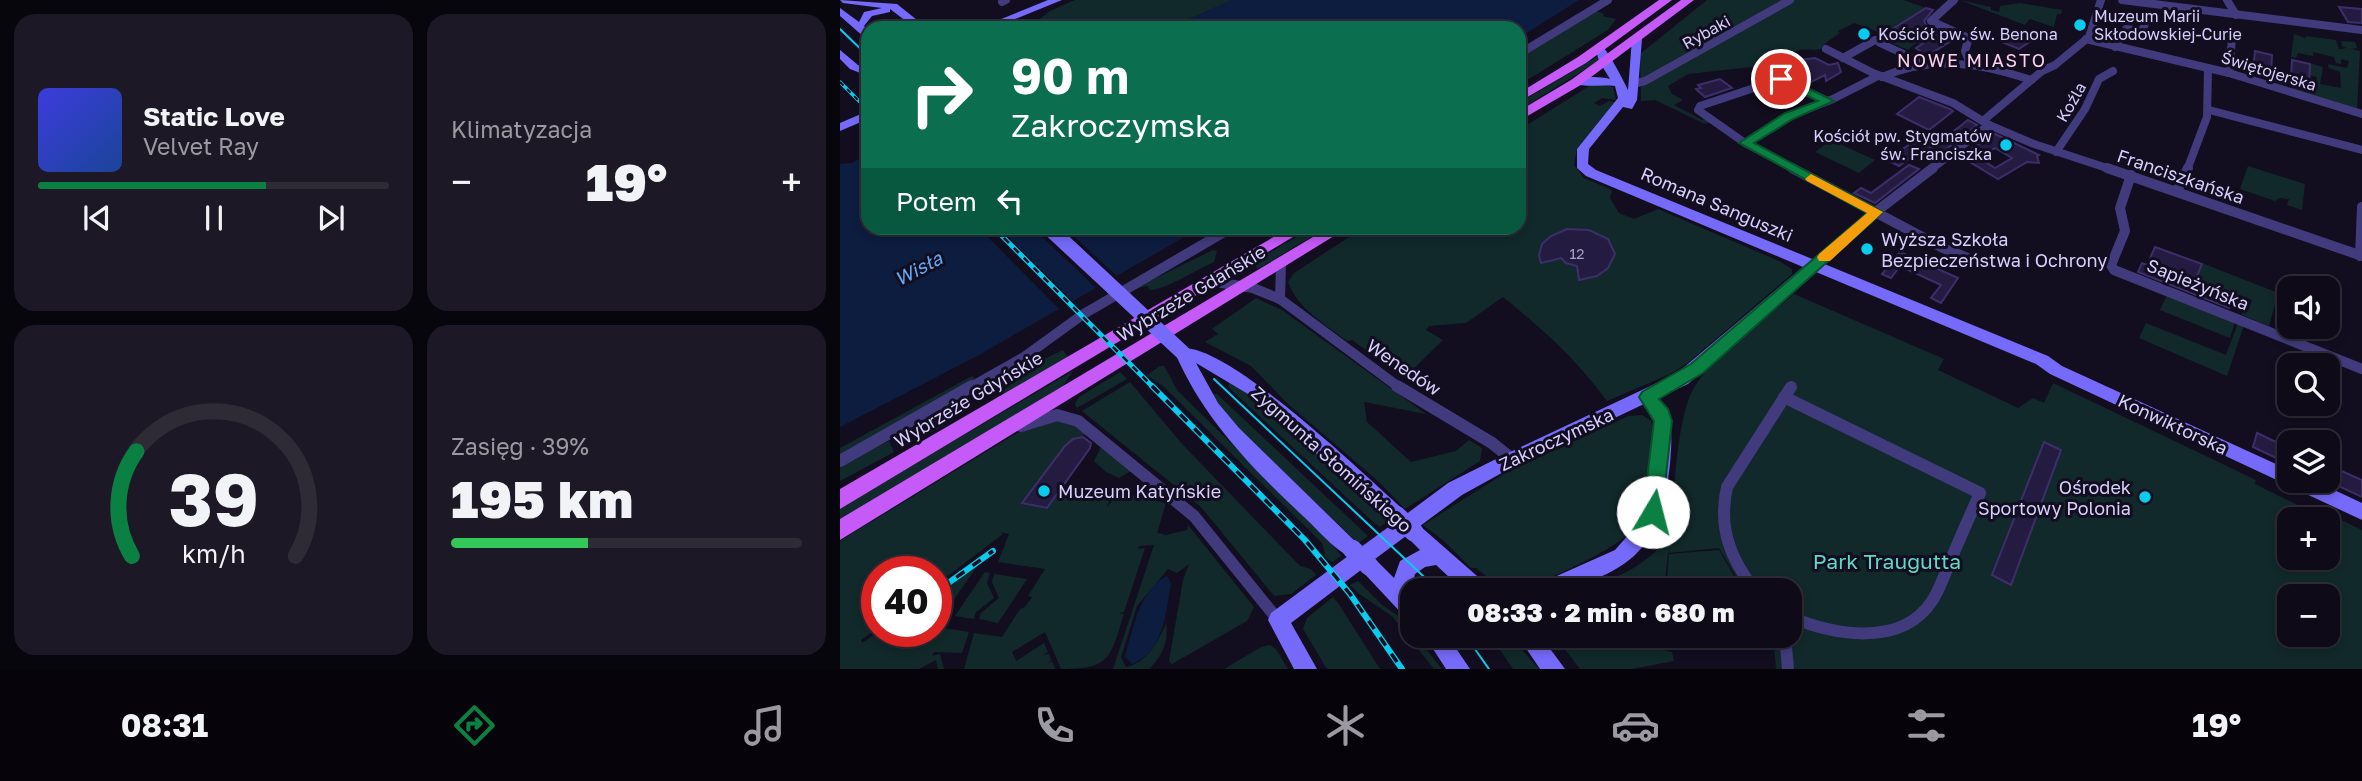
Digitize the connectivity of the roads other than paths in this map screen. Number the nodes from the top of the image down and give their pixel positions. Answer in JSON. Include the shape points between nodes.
{"nodes":[{"id":1,"x":842,"y":0,"type":"edge"},
{"id":2,"x":1058,"y":0,"type":"edge"},
{"id":3,"x":1608,"y":0,"type":"edge"},
{"id":4,"x":1666,"y":0,"type":"edge"},
{"id":5,"x":1688,"y":0,"type":"edge"},
{"id":6,"x":1790,"y":0,"type":"edge"},
{"id":7,"x":1954,"y":0,"type":"edge"},
{"id":8,"x":2101,"y":0,"type":"edge"},
{"id":9,"x":2122,"y":0,"type":"edge"},
{"id":10,"x":2227,"y":0,"type":"edge"},
{"id":11,"x":840,"y":12,"type":"edge"},
{"id":12,"x":2236,"y":15,"type":"junction"},
{"id":13,"x":861,"y":21,"type":"edge"},
{"id":14,"x":866,"y":21,"type":"edge"},
{"id":15,"x":904,"y":21,"type":"edge"},
{"id":16,"x":912,"y":21,"type":"edge"},
{"id":17,"x":1019,"y":21,"type":"edge"},
{"id":18,"x":2145,"y":24,"type":"dead end"},
{"id":19,"x":861,"y":30,"type":"edge"},
{"id":20,"x":2362,"y":30,"type":"edge"},
{"id":21,"x":2232,"y":38,"type":"dead end"},
{"id":22,"x":1637,"y":39,"type":"junction"},
{"id":23,"x":2086,"y":39,"type":"junction"},
{"id":24,"x":1600,"y":47,"type":"junction"},
{"id":25,"x":2115,"y":47,"type":"junction"},
{"id":26,"x":1526,"y":50,"type":"edge"},
{"id":27,"x":1826,"y":50,"type":"dead end"},
{"id":28,"x":840,"y":53,"type":"edge"},
{"id":29,"x":1843,"y":58,"type":"junction"},
{"id":30,"x":1604,"y":62,"type":"junction"},
{"id":31,"x":1969,"y":62,"type":"junction"},
{"id":32,"x":1925,"y":64,"type":"junction"},
{"id":33,"x":2010,"y":67,"type":"dead end"},
{"id":34,"x":1996,"y":68,"type":"junction"},
{"id":35,"x":2208,"y":68,"type":"junction"},
{"id":36,"x":861,"y":70,"type":"edge"},
{"id":37,"x":2113,"y":71,"type":"dead end"},
{"id":38,"x":2229,"y":73,"type":"junction"},
{"id":39,"x":1880,"y":76,"type":"junction"},
{"id":40,"x":2031,"y":80,"type":"junction"},
{"id":41,"x":1575,"y":83,"type":"junction"},
{"id":42,"x":1617,"y":83,"type":"junction"},
{"id":43,"x":1633,"y":84,"type":"junction"},
{"id":44,"x":1526,"y":94,"type":"edge"},
{"id":45,"x":1828,"y":101,"type":"junction"},
{"id":46,"x":2208,"y":110,"type":"junction"},
{"id":47,"x":1526,"y":113,"type":"edge"},
{"id":48,"x":2362,"y":114,"type":"edge"},
{"id":49,"x":861,"y":117,"type":"edge"},
{"id":50,"x":1987,"y":123,"type":"junction"},
{"id":51,"x":840,"y":125,"type":"edge"},
{"id":52,"x":1745,"y":143,"type":"junction"},
{"id":53,"x":2362,"y":150,"type":"edge"},
{"id":54,"x":2056,"y":152,"type":"junction"},
{"id":55,"x":2131,"y":175,"type":"junction"},
{"id":56,"x":1605,"y":178,"type":"junction"},
{"id":57,"x":2177,"y":191,"type":"junction"},
{"id":58,"x":2362,"y":207,"type":"edge"},
{"id":59,"x":1876,"y":212,"type":"junction"},
{"id":60,"x":1056,"y":235,"type":"edge"},
{"id":61,"x":1219,"y":235,"type":"edge"},
{"id":62,"x":1288,"y":235,"type":"edge"},
{"id":63,"x":1327,"y":235,"type":"edge"},
{"id":64,"x":2361,"y":256,"type":"edge"},
{"id":65,"x":1281,"y":263,"type":"junction"},
{"id":66,"x":1980,"y":263,"type":"dead end"},
{"id":67,"x":1813,"y":266,"type":"junction"},
{"id":68,"x":1209,"y":281,"type":"junction"},
{"id":69,"x":1243,"y":286,"type":"junction"},
{"id":70,"x":1280,"y":299,"type":"junction"},
{"id":71,"x":1118,"y":335,"type":"joint"},
{"id":72,"x":1184,"y":354,"type":"junction"},
{"id":73,"x":2362,"y":369,"type":"edge"},
{"id":74,"x":1648,"y":397,"type":"junction"},
{"id":75,"x":995,"y":436,"type":"junction"},
{"id":76,"x":1512,"y":459,"type":"junction"},
{"id":77,"x":840,"y":461,"type":"edge"},
{"id":78,"x":2277,"y":472,"type":"edge"},
{"id":79,"x":2322,"y":493,"type":"edge"},
{"id":80,"x":840,"y":500,"type":"edge"},
{"id":81,"x":2362,"y":512,"type":"edge"},
{"id":82,"x":840,"y":530,"type":"edge"},
{"id":83,"x":1440,"y":555,"type":"junction"},
{"id":84,"x":1405,"y":578,"type":"edge"},
{"id":85,"x":1465,"y":578,"type":"edge"},
{"id":86,"x":1573,"y":578,"type":"edge"},
{"id":87,"x":1746,"y":578,"type":"edge"},
{"id":88,"x":1400,"y":597,"type":"edge"},
{"id":89,"x":1278,"y":620,"type":"junction"},
{"id":90,"x":1802,"y":622,"type":"edge"},
{"id":91,"x":1444,"y":648,"type":"edge"},
{"id":92,"x":1537,"y":648,"type":"edge"},
{"id":93,"x":1786,"y":648,"type":"edge"},
{"id":94,"x":1306,"y":669,"type":"edge"},
{"id":95,"x":1459,"y":669,"type":"edge"},
{"id":96,"x":1554,"y":669,"type":"edge"},
{"id":97,"x":1788,"y":669,"type":"edge"}],
"edges":[{"from":1,"to":13,"type":"street"},
{"from":1,"to":16,"type":"street","via":[[890,5]]},
{"from":2,"to":17,"type":"street"},
{"from":3,"to":26,"type":"street"},
{"from":4,"to":24,"type":"main road"},
{"from":5,"to":22,"type":"main road"},
{"from":6,"to":43,"type":"street","name":"Rybaki"},
{"from":7,"to":31,"type":"street","via":[[1931,21],[1962,34],[1968,42]]},
{"from":8,"to":23,"type":"street"},
{"from":9,"to":12,"type":"street"},
{"from":10,"to":12,"type":"street"},
{"from":11,"to":19,"type":"street"},
{"from":12,"to":20,"type":"street"},
{"from":14,"to":15,"type":"street","via":[[868,14],[889,10]]},
{"from":18,"to":25,"type":"street","via":[[2142,31],[2126,29]]},
{"from":21,"to":38,"type":"street"},
{"from":22,"to":30,"type":"main road"},
{"from":22,"to":43,"type":"street"},
{"from":23,"to":25,"type":"street","name":"Świętojerska"},
{"from":23,"to":40,"type":"street","name":"Zakroczymska"},
{"from":24,"to":30,"type":"street"},
{"from":24,"to":44,"type":"main road"},
{"from":25,"to":35,"type":"street","name":"Świętojerska"},
{"from":27,"to":29,"type":"street","name":"Franciszkańska"},
{"from":28,"to":36,"type":"street"},
{"from":29,"to":32,"type":"street","via":[[1878,41]]},
{"from":29,"to":39,"type":"street","name":"Franciszkańska"},
{"from":30,"to":41,"type":"main road"},
{"from":30,"to":42,"type":"street"},
{"from":31,"to":32,"type":"street"},
{"from":31,"to":34,"type":"street"},
{"from":32,"to":39,"type":"street"},
{"from":33,"to":34,"type":"street"},
{"from":34,"to":40,"type":"street"},
{"from":35,"to":38,"type":"street","name":"Świętojerska"},
{"from":35,"to":46,"type":"street"},
{"from":37,"to":54,"type":"street","name":"Koźla","via":[[2099,79]]},
{"from":38,"to":48,"type":"street","name":"Świętojerska"},
{"from":39,"to":45,"type":"street"},
{"from":39,"to":50,"type":"street","name":"Franciszkańska"},
{"from":40,"to":50,"type":"street","name":"Zakroczymska"},
{"from":41,"to":42,"type":"street"},
{"from":41,"to":47,"type":"main road"},
{"from":42,"to":56,"type":"street","name":"Romana Sanguszki","via":[[1625,94],[1623,102],[1583,149],[1581,159],[1585,169]]},
{"from":43,"to":56,"type":"street","via":[[1632,101],[1591,156],[1592,166]]},
{"from":45,"to":52,"type":"street","via":[[1789,116]]},
{"from":45,"to":52,"type":"street","via":[[1781,79],[1698,109]]},
{"from":46,"to":53,"type":"street"},
{"from":46,"to":57,"type":"street"},
{"from":49,"to":51,"type":"street"},
{"from":50,"to":54,"type":"street","name":"Franciszkańska"},
{"from":50,"to":59,"type":"street","name":"Zakroczymska"},
{"from":52,"to":59,"type":"street"},
{"from":54,"to":55,"type":"street","name":"Franciszkańska"},
{"from":55,"to":57,"type":"street","name":"Franciszkańska"},
{"from":55,"to":73,"type":"street","name":"Sapieżyńska","via":[[2121,201],[2125,229],[2111,265],[2114,270]]},
{"from":56,"to":67,"type":"street","name":"Romana Sanguszki"},
{"from":57,"to":64,"type":"street","name":"Franciszkańska"},
{"from":58,"to":64,"type":"street"},
{"from":59,"to":66,"type":"street"},
{"from":59,"to":67,"type":"street","name":"Zakroczymska"},
{"from":60,"to":72,"type":"street","bridge":true},
{"from":61,"to":77,"type":"street","via":[[1082,315],[1024,357]]},
{"from":62,"to":68,"type":"main road","name":"Wybrzeże Gdańskie"},
{"from":63,"to":65,"type":"main road","name":"Wybrzeże Gdańskie"},
{"from":65,"to":69,"type":"main road","name":"Wybrzeże Gdańskie"},
{"from":65,"to":70,"type":"street"},
{"from":67,"to":74,"type":"street","name":"Zakroczymska","via":[[1697,368]]},
{"from":67,"to":78,"type":"street","name":"Konwiktorska","via":[[2022,354]]},
{"from":68,"to":69,"type":"street","name":"Wenedów"},
{"from":68,"to":71,"type":"main road","name":"Wybrzeże Gdańskie"},
{"from":69,"to":70,"type":"street","name":"Wenedów"},
{"from":69,"to":75,"type":"main road","name":"Wybrzeże Gdańskie"},
{"from":70,"to":76,"type":"street","name":"Wenedów","via":[[1388,381]]},
{"from":71,"to":80,"type":"main road","name":"Wybrzeże Gdyńskie"},
{"from":72,"to":83,"type":"street","name":"Zygmunta Słomińskiego","bridge":true,"via":[[1205,360],[1259,392]]},
{"from":72,"to":88,"type":"street","bridge":true,"via":[[1219,420]]},
{"from":74,"to":76,"type":"street","name":"Zakroczymska"},
{"from":74,"to":86,"type":"street","via":[[1661,414],[1663,427],[1647,529],[1624,554]]},
{"from":75,"to":82,"type":"main road"},
{"from":75,"to":89,"type":"street","via":[[1042,418],[1063,415],[1075,419],[1194,516]]},
{"from":76,"to":89,"type":"street","name":"Zakroczymska","via":[[1455,489]]},
{"from":79,"to":81,"type":"street"},
{"from":83,"to":84,"type":"street","via":[[1421,559],[1405,570]]},
{"from":83,"to":85,"type":"street","name":"Zygmunta Słomińskiego"},
{"from":87,"to":90,"type":"street","via":[[1723,527],[1727,486],[1787,392],[1980,494],[1932,601],[1907,622],[1879,632],[1851,634]]},
{"from":89,"to":94,"type":"street"},
{"from":91,"to":95,"type":"street"},
{"from":92,"to":96,"type":"street"},
{"from":93,"to":97,"type":"street"}]}
